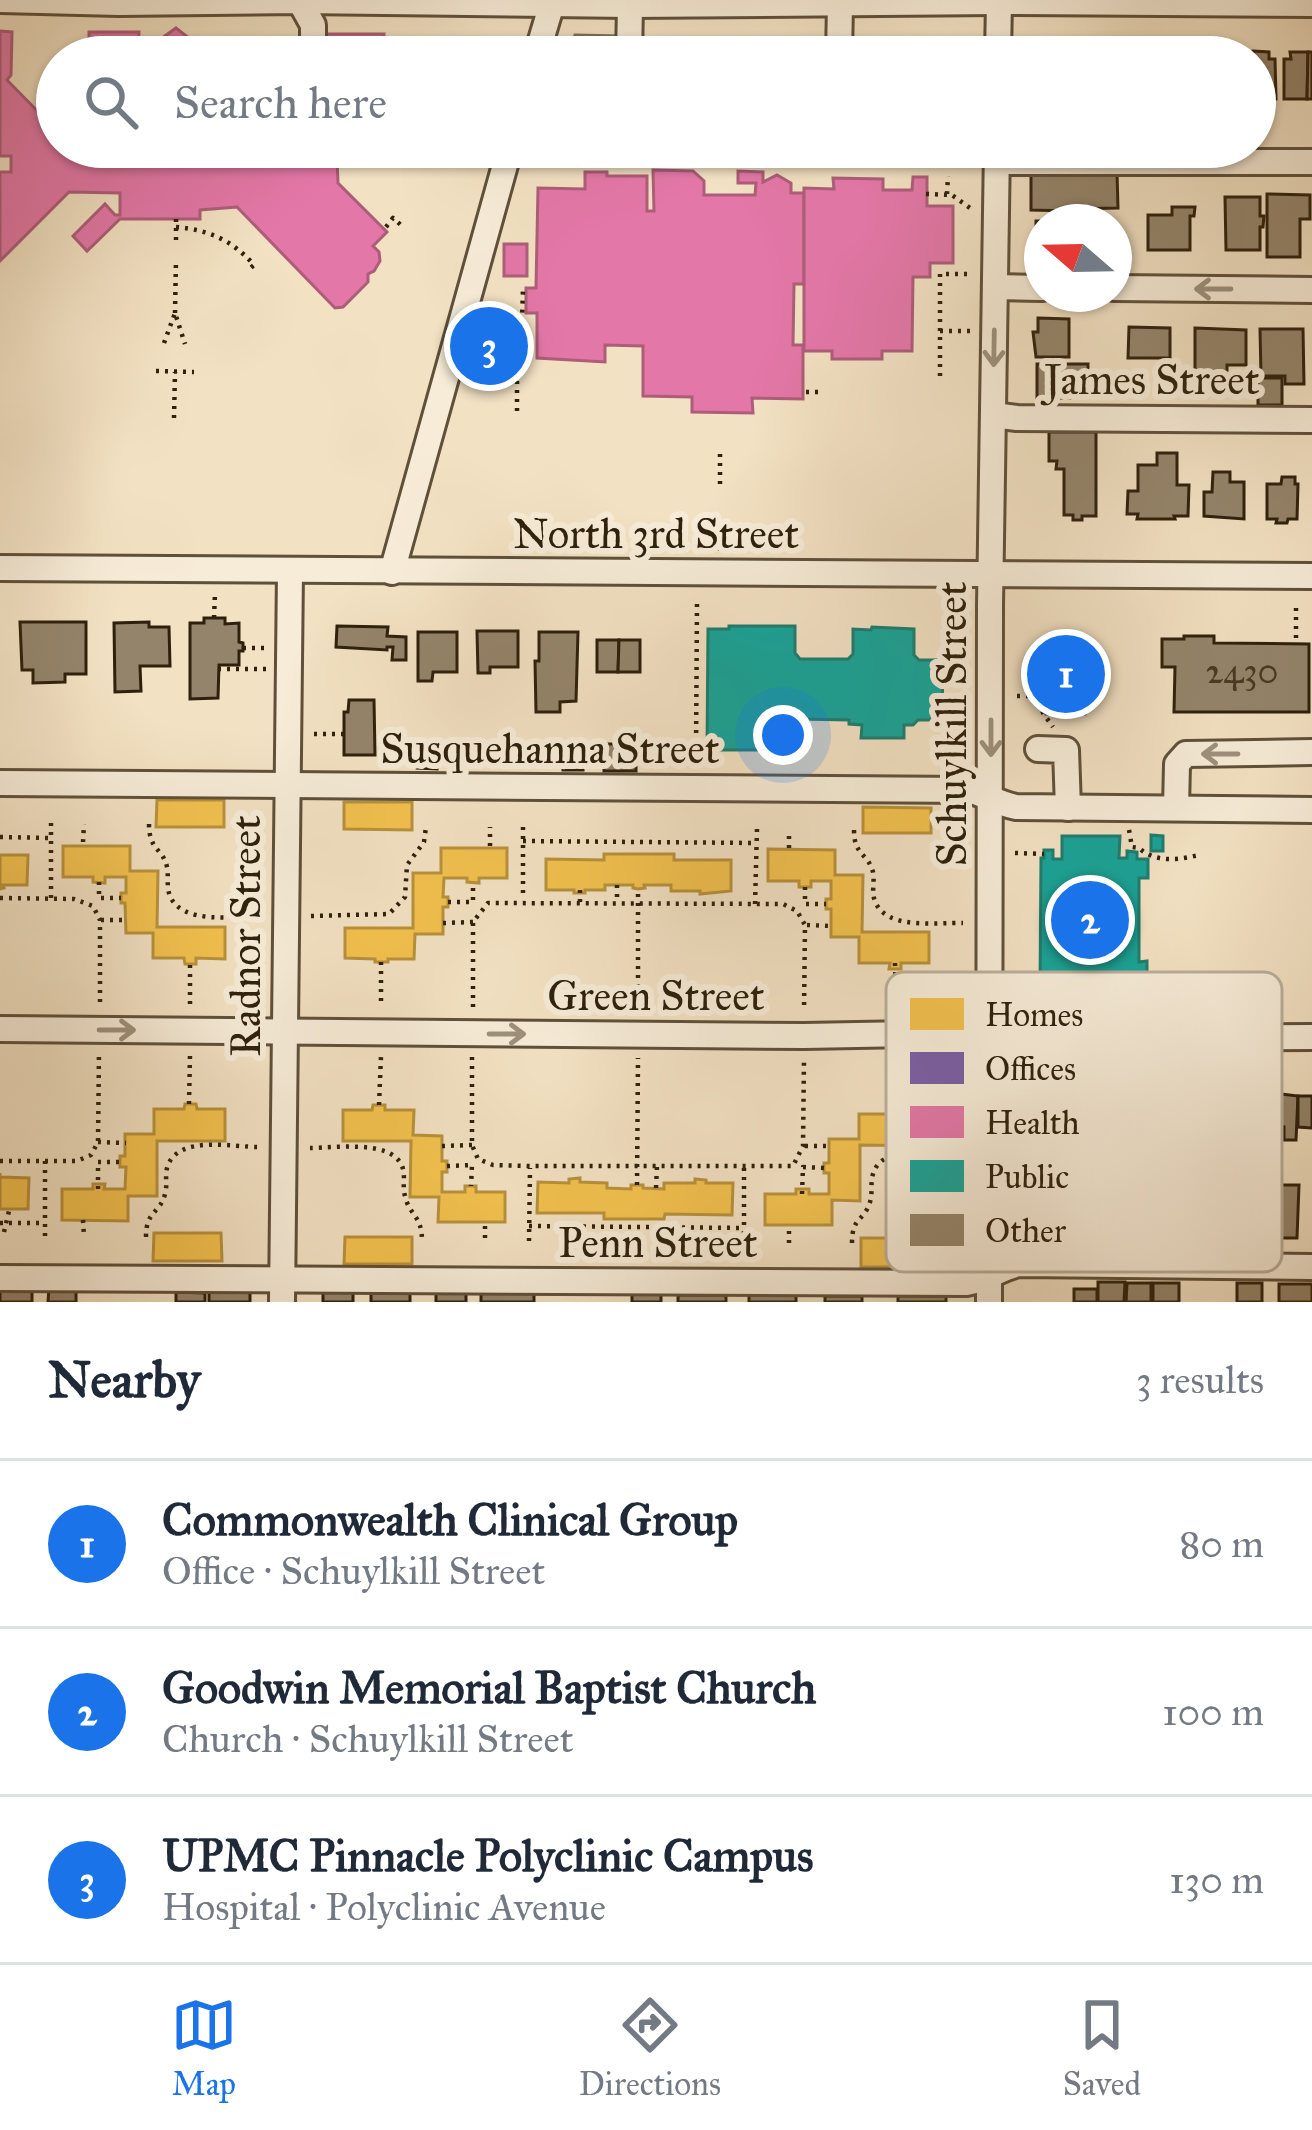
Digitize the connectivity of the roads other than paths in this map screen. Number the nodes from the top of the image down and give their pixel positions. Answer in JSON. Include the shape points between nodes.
{"nodes":[{"id":1,"x":0,"y":0,"type":"edge"},
{"id":2,"x":300,"y":0,"type":"edge"},
{"id":3,"x":119,"y":1,"type":"edge"},
{"id":4,"x":999,"y":1,"type":"edge"},
{"id":5,"x":450,"y":2,"type":"edge"},
{"id":6,"x":552,"y":2,"type":"edge"},
{"id":7,"x":705,"y":2,"type":"edge"},
{"id":8,"x":840,"y":4,"type":"junction"},
{"id":9,"x":1312,"y":4,"type":"edge"},
{"id":10,"x":630,"y":5,"type":"junction"},
{"id":11,"x":313,"y":36,"type":"edge"},
{"id":12,"x":542,"y":36,"type":"edge"},
{"id":13,"x":629,"y":36,"type":"edge"},
{"id":14,"x":839,"y":36,"type":"edge"},
{"id":15,"x":998,"y":36,"type":"edge"},
{"id":16,"x":1276,"y":161,"type":"edge"},
{"id":17,"x":1312,"y":162,"type":"edge"},
{"id":18,"x":504,"y":168,"type":"edge"},
{"id":19,"x":995,"y":168,"type":"edge"},
{"id":20,"x":984,"y":280,"type":"junction"},
{"id":21,"x":1024,"y":286,"type":"edge"},
{"id":22,"x":1132,"y":288,"type":"edge"},
{"id":23,"x":1312,"y":290,"type":"edge"},
{"id":24,"x":993,"y":415,"type":"junction"},
{"id":25,"x":1312,"y":420,"type":"edge"},
{"id":26,"x":0,"y":568,"type":"edge"},
{"id":27,"x":290,"y":571,"type":"junction"},
{"id":28,"x":392,"y":572,"type":"junction"},
{"id":29,"x":991,"y":575,"type":"junction"},
{"id":30,"x":1312,"y":576,"type":"edge"},
{"id":31,"x":1038,"y":749,"type":"dead end"},
{"id":32,"x":1312,"y":752,"type":"edge"},
{"id":33,"x":0,"y":783,"type":"edge"},
{"id":34,"x":286,"y":787,"type":"junction"},
{"id":35,"x":991,"y":798,"type":"junction"},
{"id":36,"x":1068,"y":808,"type":"junction"},
{"id":37,"x":1176,"y":808,"type":"junction"},
{"id":38,"x":1312,"y":810,"type":"edge"},
{"id":39,"x":991,"y":972,"type":"edge"},
{"id":40,"x":0,"y":1029,"type":"edge"},
{"id":41,"x":285,"y":1030,"type":"junction"},
{"id":42,"x":886,"y":1035,"type":"edge"},
{"id":43,"x":1282,"y":1267,"type":"edge"},
{"id":44,"x":1312,"y":1267,"type":"edge"},
{"id":45,"x":0,"y":1278,"type":"edge"},
{"id":46,"x":989,"y":1289,"type":"edge"},
{"id":47,"x":282,"y":1291,"type":"edge"}],
"edges":[{"from":1,"to":3,"type":"street"},
{"from":2,"to":3,"type":"street"},
{"from":2,"to":5,"type":"street"},
{"from":2,"to":11,"type":"street"},
{"from":4,"to":8,"type":"street"},
{"from":4,"to":9,"type":"street"},
{"from":4,"to":15,"type":"street"},
{"from":5,"to":6,"type":"street"},
{"from":6,"to":10,"type":"street"},
{"from":6,"to":12,"type":"street"},
{"from":7,"to":8,"type":"street"},
{"from":7,"to":10,"type":"street"},
{"from":8,"to":14,"type":"street"},
{"from":10,"to":13,"type":"street"},
{"from":16,"to":17,"type":"street"},
{"from":18,"to":28,"type":"street"},
{"from":19,"to":20,"type":"street","name":"Schuylkill Street"},
{"from":20,"to":21,"type":"street"},
{"from":20,"to":24,"type":"street","name":"Schuylkill Street","one_way":true},
{"from":23,"to":22,"type":"street","one_way":true},
{"from":24,"to":25,"type":"street","name":"James Street"},
{"from":24,"to":29,"type":"street","name":"Schuylkill Street"},
{"from":26,"to":27,"type":"street","name":"North 3rd Street"},
{"from":27,"to":28,"type":"street","name":"North 3rd Street"},
{"from":27,"to":34,"type":"street","name":"Radnor Street"},
{"from":28,"to":29,"type":"street","name":"North 3rd Street"},
{"from":29,"to":30,"type":"street","name":"North 3rd Street"},
{"from":29,"to":35,"type":"street","name":"Schuylkill Street","one_way":true},
{"from":31,"to":36,"type":"street","via":[[1066,750]]},
{"from":32,"to":37,"type":"street","one_way":true,"via":[[1186,754],[1177,764]]},
{"from":33,"to":34,"type":"street","name":"Susquehanna Street"},
{"from":34,"to":35,"type":"street","name":"Susquehanna Street","via":[[969,790]]},
{"from":34,"to":41,"type":"street","name":"Radnor Street"},
{"from":35,"to":36,"type":"street","name":"Susquehanna Street"},
{"from":35,"to":39,"type":"street","name":"Schuylkill Street"},
{"from":36,"to":37,"type":"street","name":"Susquehanna Street"},
{"from":37,"to":38,"type":"street","name":"Susquehanna Street"},
{"from":40,"to":41,"type":"street","name":"Green Street","one_way":true},
{"from":41,"to":42,"type":"street","name":"Green Street","one_way":true},
{"from":41,"to":47,"type":"street","name":"Radnor Street"},
{"from":43,"to":44,"type":"street","name":"Penn Street"},
{"from":45,"to":47,"type":"street","name":"Penn Street"},
{"from":46,"to":47,"type":"street","name":"Penn Street","via":[[967,1283]]}]}
